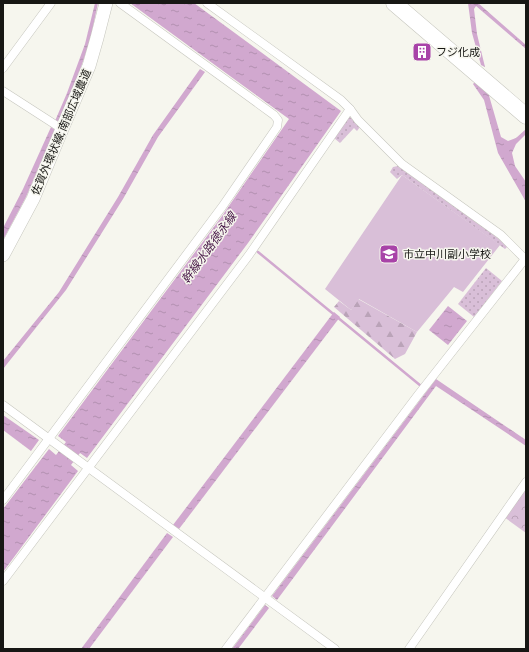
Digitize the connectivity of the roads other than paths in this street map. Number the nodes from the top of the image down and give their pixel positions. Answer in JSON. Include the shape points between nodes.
{"nodes":[{"id":1,"x":51,"y":3,"type":"edge"},
{"id":2,"x":106,"y":3,"type":"edge"},
{"id":3,"x":120,"y":3,"type":"edge"},
{"id":4,"x":207,"y":3,"type":"edge"},
{"id":5,"x":394,"y":3,"type":"edge"},
{"id":6,"x":3,"y":68,"type":"edge"},
{"id":7,"x":3,"y":91,"type":"edge"},
{"id":8,"x":350,"y":109,"type":"junction"},
{"id":9,"x":526,"y":116,"type":"edge"},
{"id":10,"x":62,"y":129,"type":"junction"},
{"id":11,"x":3,"y":255,"type":"edge"},
{"id":12,"x":525,"y":259,"type":"edge"},
{"id":13,"x":3,"y":405,"type":"edge"},
{"id":14,"x":49,"y":439,"type":"junction"},
{"id":15,"x":88,"y":468,"type":"junction"},
{"id":16,"x":526,"y":482,"type":"edge"},
{"id":17,"x":3,"y":500,"type":"edge"},
{"id":18,"x":3,"y":581,"type":"edge"},
{"id":19,"x":265,"y":597,"type":"junction"},
{"id":20,"x":226,"y":649,"type":"edge"},
{"id":21,"x":335,"y":649,"type":"edge"},
{"id":22,"x":409,"y":649,"type":"edge"}],
"edges":[{"from":1,"to":6,"type":"street"},
{"from":2,"to":10,"type":"main road","name":"佐賀外環状線; 南部広域農道","via":[[89,66]]},
{"from":3,"to":14,"type":"street","via":[[278,120],[277,126],[222,207]]},
{"from":4,"to":8,"type":"street"},
{"from":5,"to":9,"type":"highway"},
{"from":7,"to":10,"type":"street"},
{"from":8,"to":12,"type":"street","via":[[402,164],[501,234]]},
{"from":8,"to":15,"type":"street","via":[[249,255]]},
{"from":10,"to":11,"type":"main road","name":"佐賀外環状線; 南部広域農道","via":[[33,199]]},
{"from":12,"to":19,"type":"street"},
{"from":13,"to":14,"type":"street"},
{"from":14,"to":15,"type":"street"},
{"from":14,"to":17,"type":"street"},
{"from":15,"to":18,"type":"street"},
{"from":15,"to":19,"type":"street"},
{"from":16,"to":22,"type":"street"},
{"from":19,"to":20,"type":"street"},
{"from":19,"to":21,"type":"street"}]}
